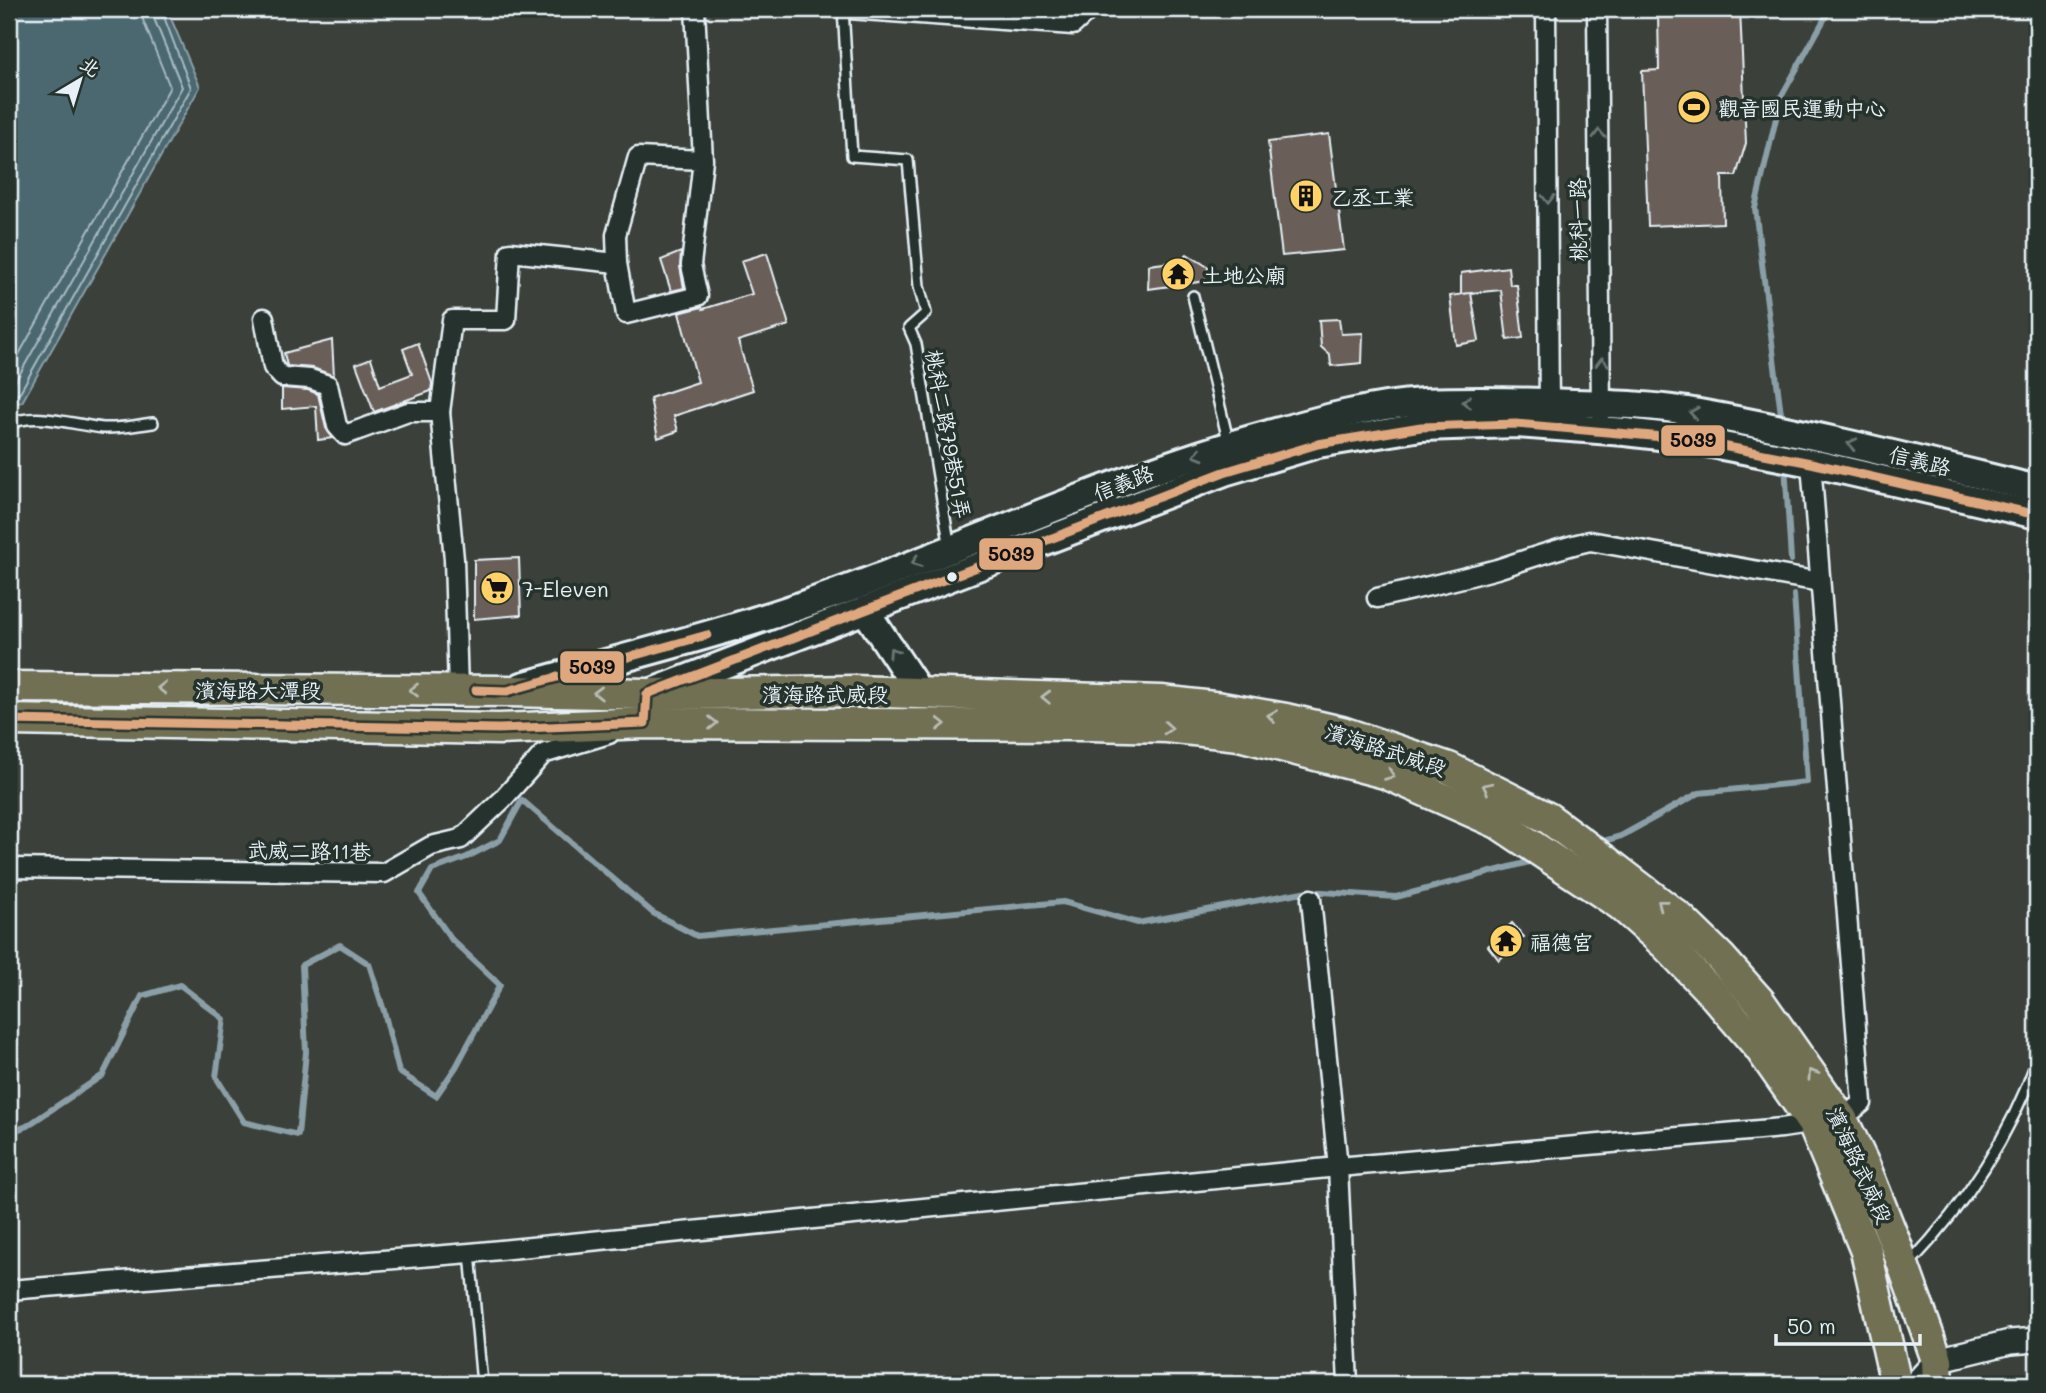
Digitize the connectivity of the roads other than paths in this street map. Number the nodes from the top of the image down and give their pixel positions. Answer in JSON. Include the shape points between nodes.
{"nodes":[{"id":1,"x":695,"y":9,"type":"edge"},
{"id":2,"x":843,"y":9,"type":"edge"},
{"id":3,"x":849,"y":9,"type":"edge"},
{"id":4,"x":1090,"y":9,"type":"edge"},
{"id":5,"x":1546,"y":9,"type":"edge"},
{"id":6,"x":1597,"y":9,"type":"edge"},
{"id":7,"x":703,"y":160,"type":"junction"},
{"id":8,"x":617,"y":263,"type":"junction"},
{"id":9,"x":1193,"y":296,"type":"dead end"},
{"id":10,"x":264,"y":318,"type":"dead end"},
{"id":11,"x":440,"y":412,"type":"junction"},
{"id":12,"x":1549,"y":414,"type":"junction"},
{"id":13,"x":1601,"y":417,"type":"junction"},
{"id":14,"x":153,"y":423,"type":"dead end"},
{"id":15,"x":9,"y":424,"type":"edge"},
{"id":16,"x":1233,"y":457,"type":"junction"},
{"id":17,"x":1804,"y":462,"type":"junction"},
{"id":18,"x":2037,"y":489,"type":"edge"},
{"id":19,"x":2037,"y":515,"type":"edge"},
{"id":20,"x":951,"y":549,"type":"junction"},
{"id":21,"x":1820,"y":582,"type":"junction"},
{"id":22,"x":1377,"y":598,"type":"dead end"},
{"id":23,"x":865,"y":610,"type":"junction"},
{"id":24,"x":639,"y":653,"type":"junction"},
{"id":25,"x":9,"y":687,"type":"edge"},
{"id":26,"x":458,"y":690,"type":"junction"},
{"id":27,"x":507,"y":691,"type":"junction"},
{"id":28,"x":920,"y":693,"type":"junction"},
{"id":29,"x":647,"y":694,"type":"junction"},
{"id":30,"x":9,"y":720,"type":"edge"},
{"id":31,"x":645,"y":723,"type":"junction"},
{"id":32,"x":9,"y":868,"type":"edge"},
{"id":33,"x":1311,"y":900,"type":"dead end"},
{"id":34,"x":2037,"y":1060,"type":"edge"},
{"id":35,"x":1842,"y":1119,"type":"junction"},
{"id":36,"x":1813,"y":1124,"type":"junction"},
{"id":37,"x":1338,"y":1167,"type":"junction"},
{"id":38,"x":470,"y":1253,"type":"junction"},
{"id":39,"x":1905,"y":1269,"type":"junction"},
{"id":40,"x":9,"y":1290,"type":"edge"},
{"id":41,"x":2037,"y":1340,"type":"edge"},
{"id":42,"x":1938,"y":1372,"type":"edge"},
{"id":43,"x":482,"y":1384,"type":"edge"},
{"id":44,"x":1348,"y":1384,"type":"edge"},
{"id":45,"x":1896,"y":1384,"type":"edge"},
{"id":46,"x":1915,"y":1384,"type":"edge"}],
"edges":[{"from":1,"to":7,"type":"street"},
{"from":2,"to":20,"type":"lane","name":"桃科二路79巷51弄","via":[[852,156],[908,160],[919,286],[926,313],[909,328],[916,344]]},
{"from":3,"to":4,"type":"street","via":[[1073,25]]},
{"from":5,"to":12,"type":"street","name":"桃科一路","one_way":true},
{"from":13,"to":6,"type":"street","name":"桃科一路","one_way":true},
{"from":7,"to":8,"type":"street","via":[[638,157],[616,235]]},
{"from":7,"to":8,"type":"street","via":[[691,265],[698,296],[625,314]]},
{"from":8,"to":11,"type":"street","via":[[510,252],[506,320],[452,320]]},
{"from":9,"to":16,"type":"lane"},
{"from":10,"to":11,"type":"street","via":[[272,367],[282,377],[328,385],[337,426],[345,435],[408,412]]},
{"from":11,"to":26,"type":"street","via":[[454,559]]},
{"from":12,"to":13,"type":"main road","name":"信義路"},
{"from":12,"to":16,"type":"main road","name":"信義路","via":[[1420,402],[1351,413]]},
{"from":13,"to":17,"type":"main road","name":"信義路"},
{"from":18,"to":13,"type":"main road","name":"信義路","one_way":true,"via":[[1696,412]]},
{"from":14,"to":15,"type":"lane","via":[[103,428],[20,419]]},
{"from":16,"to":20,"type":"main road","name":"信義路","one_way":true,"via":[[1125,479]]},
{"from":16,"to":23,"type":"main road","name":"信義路"},
{"from":17,"to":19,"type":"main road","name":"信義路"},
{"from":17,"to":21,"type":"street"},
{"from":20,"to":24,"type":"main road","name":"信義路","one_way":true,"via":[[817,600]]},
{"from":21,"to":22,"type":"street","via":[[1590,541]]},
{"from":21,"to":35,"type":"street","via":[[1862,1103]]},
{"from":28,"to":23,"type":"main road","one_way":true},
{"from":23,"to":29,"type":"main road","name":"信義路"},
{"from":24,"to":27,"type":"main road","name":"信義路"},
{"from":24,"to":29,"type":"main road"},
{"from":26,"to":25,"type":"main road","name":"濱海路大潭段","one_way":true},
{"from":26,"to":27,"type":"main road","name":"濱海路大潭段"},
{"from":29,"to":27,"type":"main road","name":"濱海路武威段","one_way":true},
{"from":28,"to":29,"type":"main road","name":"濱海路武威段"},
{"from":35,"to":28,"type":"main road","name":"濱海路武威段","one_way":true,"via":[[1760,1002],[1681,919],[1548,818],[1449,768],[1342,732],[1161,701]]},
{"from":29,"to":31,"type":"main road"},
{"from":30,"to":31,"type":"main road","name":"濱海路大潭段","via":[[499,729]]},
{"from":31,"to":32,"type":"street","name":"武威二路11巷","via":[[543,754],[461,839],[431,846],[384,873]]},
{"from":31,"to":36,"type":"main road","name":"濱海路武威段","one_way":true,"via":[[1167,727],[1239,735],[1385,773],[1498,823],[1621,905],[1715,996],[1759,1047]]},
{"from":33,"to":37,"type":"street"},
{"from":34,"to":39,"type":"lane","via":[[1990,1160]]},
{"from":35,"to":36,"type":"street"},
{"from":35,"to":39,"type":"main road","name":"濱海路武威段"},
{"from":36,"to":37,"type":"street"},
{"from":36,"to":45,"type":"main road","name":"濱海路武威段","via":[[1866,1251]]},
{"from":37,"to":38,"type":"street"},
{"from":37,"to":44,"type":"street"},
{"from":38,"to":40,"type":"street"},
{"from":38,"to":43,"type":"lane"},
{"from":39,"to":42,"type":"main road","name":"濱海路武威段"},
{"from":41,"to":42,"type":"street","via":[[2010,1342]]},
{"from":42,"to":46,"type":"street"}]}
